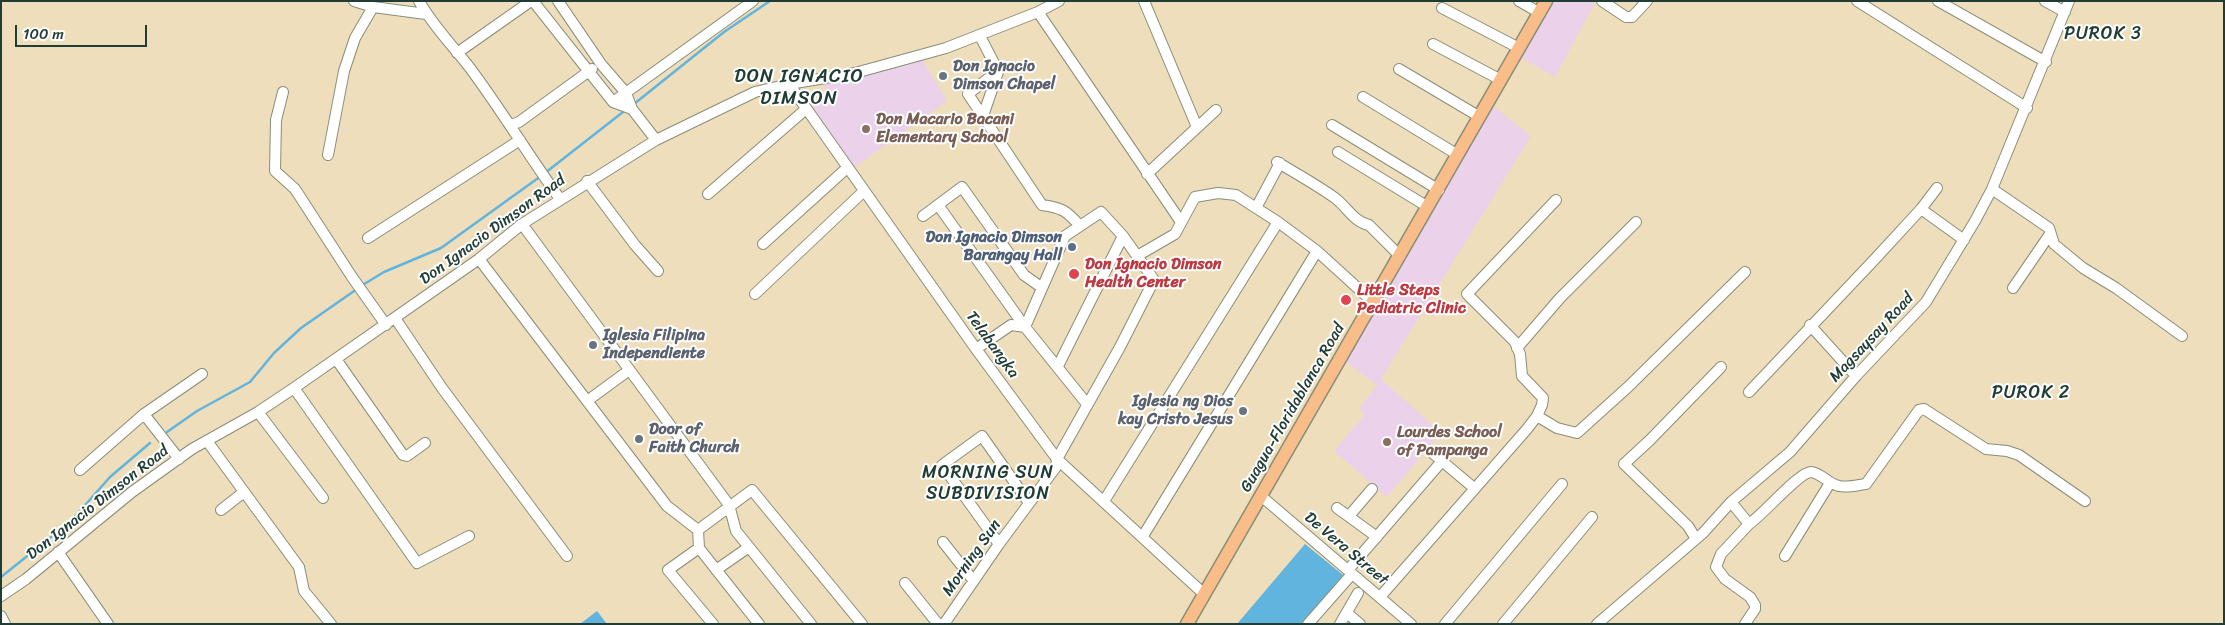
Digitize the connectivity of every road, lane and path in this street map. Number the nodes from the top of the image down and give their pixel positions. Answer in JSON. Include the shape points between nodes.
{"nodes":[{"id":1,"x":354,"y":1,"type":"edge"},
{"id":2,"x":419,"y":1,"type":"edge"},
{"id":3,"x":532,"y":1,"type":"edge"},
{"id":4,"x":558,"y":1,"type":"edge"},
{"id":5,"x":753,"y":1,"type":"edge"},
{"id":6,"x":1059,"y":1,"type":"edge"},
{"id":7,"x":1144,"y":1,"type":"edge"},
{"id":8,"x":1519,"y":1,"type":"edge"},
{"id":9,"x":1546,"y":1,"type":"edge"},
{"id":10,"x":1602,"y":1,"type":"edge"},
{"id":11,"x":1647,"y":1,"type":"edge"},
{"id":12,"x":1857,"y":1,"type":"edge"},
{"id":13,"x":1938,"y":1,"type":"edge"},
{"id":14,"x":2045,"y":1,"type":"edge"},
{"id":15,"x":2069,"y":1,"type":"edge"},
{"id":16,"x":373,"y":7,"type":"junction"},
{"id":17,"x":1442,"y":8,"type":"dead end"},
{"id":18,"x":1038,"y":12,"type":"junction"},
{"id":19,"x":2065,"y":12,"type":"junction"},
{"id":20,"x":1540,"y":13,"type":"junction"},
{"id":21,"x":426,"y":14,"type":"junction"},
{"id":22,"x":980,"y":36,"type":"junction"},
{"id":23,"x":1433,"y":44,"type":"dead end"},
{"id":24,"x":1519,"y":48,"type":"junction"},
{"id":25,"x":456,"y":53,"type":"junction"},
{"id":26,"x":2046,"y":62,"type":"junction"},
{"id":27,"x":601,"y":64,"type":"junction"},
{"id":28,"x":1399,"y":69,"type":"dead end"},
{"id":29,"x":998,"y":71,"type":"junction"},
{"id":30,"x":588,"y":72,"type":"junction"},
{"id":31,"x":1501,"y":80,"type":"junction"},
{"id":32,"x":789,"y":84,"type":"junction"},
{"id":33,"x":283,"y":92,"type":"dead end"},
{"id":34,"x":626,"y":93,"type":"junction"},
{"id":35,"x":1363,"y":97,"type":"dead end"},
{"id":36,"x":612,"y":102,"type":"junction"},
{"id":37,"x":2027,"y":108,"type":"junction"},
{"id":38,"x":632,"y":109,"type":"junction"},
{"id":39,"x":806,"y":109,"type":"junction"},
{"id":40,"x":1216,"y":110,"type":"dead end"},
{"id":41,"x":983,"y":116,"type":"junction"},
{"id":42,"x":1480,"y":117,"type":"junction"},
{"id":43,"x":1332,"y":124,"type":"dead end"},
{"id":44,"x":510,"y":125,"type":"junction"},
{"id":45,"x":1197,"y":128,"type":"junction"},
{"id":46,"x":520,"y":140,"type":"junction"},
{"id":47,"x":656,"y":140,"type":"junction"},
{"id":48,"x":1338,"y":152,"type":"dead end"},
{"id":49,"x":328,"y":155,"type":"dead end"},
{"id":50,"x":1458,"y":155,"type":"junction"},
{"id":51,"x":847,"y":168,"type":"junction"},
{"id":52,"x":1147,"y":174,"type":"junction"},
{"id":53,"x":587,"y":181,"type":"junction"},
{"id":54,"x":1937,"y":188,"type":"dead end"},
{"id":55,"x":1992,"y":189,"type":"junction"},
{"id":56,"x":1439,"y":190,"type":"junction"},
{"id":57,"x":864,"y":191,"type":"junction"},
{"id":58,"x":708,"y":194,"type":"dead end"},
{"id":59,"x":560,"y":199,"type":"junction"},
{"id":60,"x":1556,"y":200,"type":"dead end"},
{"id":61,"x":938,"y":205,"type":"junction"},
{"id":62,"x":1428,"y":207,"type":"junction"},
{"id":63,"x":1256,"y":208,"type":"junction"},
{"id":64,"x":1921,"y":209,"type":"junction"},
{"id":65,"x":922,"y":216,"type":"dead end"},
{"id":66,"x":1181,"y":222,"type":"junction"},
{"id":67,"x":1278,"y":222,"type":"junction"},
{"id":68,"x":1636,"y":222,"type":"dead end"},
{"id":69,"x":522,"y":224,"type":"junction"},
{"id":70,"x":1080,"y":226,"type":"junction"},
{"id":71,"x":2050,"y":234,"type":"junction"},
{"id":72,"x":1123,"y":236,"type":"junction"},
{"id":73,"x":368,"y":238,"type":"dead end"},
{"id":74,"x":1964,"y":240,"type":"junction"},
{"id":75,"x":763,"y":244,"type":"dead end"},
{"id":76,"x":1317,"y":251,"type":"junction"},
{"id":77,"x":1137,"y":256,"type":"junction"},
{"id":78,"x":1400,"y":256,"type":"junction"},
{"id":79,"x":479,"y":259,"type":"junction"},
{"id":80,"x":658,"y":271,"type":"dead end"},
{"id":81,"x":1745,"y":272,"type":"dead end"},
{"id":82,"x":1041,"y":287,"type":"junction"},
{"id":83,"x":2013,"y":288,"type":"dead end"},
{"id":84,"x":755,"y":294,"type":"dead end"},
{"id":85,"x":1373,"y":302,"type":"junction"},
{"id":86,"x":391,"y":321,"type":"junction"},
{"id":87,"x":1810,"y":325,"type":"junction"},
{"id":88,"x":1024,"y":327,"type":"junction"},
{"id":89,"x":2182,"y":336,"type":"dead end"},
{"id":90,"x":1517,"y":348,"type":"junction"},
{"id":91,"x":976,"y":349,"type":"junction"},
{"id":92,"x":336,"y":359,"type":"junction"},
{"id":93,"x":1058,"y":366,"type":"junction"},
{"id":94,"x":1721,"y":367,"type":"dead end"},
{"id":95,"x":628,"y":371,"type":"junction"},
{"id":96,"x":202,"y":374,"type":"dead end"},
{"id":97,"x":1856,"y":376,"type":"junction"},
{"id":98,"x":294,"y":388,"type":"junction"},
{"id":99,"x":1749,"y":392,"type":"dead end"},
{"id":100,"x":587,"y":401,"type":"junction"},
{"id":101,"x":1087,"y":404,"type":"junction"},
{"id":102,"x":258,"y":412,"type":"junction"},
{"id":103,"x":144,"y":414,"type":"junction"},
{"id":104,"x":1537,"y":416,"type":"junction"},
{"id":105,"x":207,"y":441,"type":"junction"},
{"id":106,"x":425,"y":443,"type":"dead end"},
{"id":107,"x":1430,"y":451,"type":"dead end"},
{"id":108,"x":179,"y":459,"type":"junction"},
{"id":109,"x":1057,"y":459,"type":"junction"},
{"id":110,"x":1442,"y":461,"type":"junction"},
{"id":111,"x":80,"y":470,"type":"dead end"},
{"id":112,"x":1830,"y":483,"type":"junction"},
{"id":113,"x":1562,"y":484,"type":"dead end"},
{"id":114,"x":1474,"y":488,"type":"junction"},
{"id":115,"x":1372,"y":489,"type":"dead end"},
{"id":116,"x":244,"y":492,"type":"junction"},
{"id":117,"x":1261,"y":496,"type":"junction"},
{"id":118,"x":323,"y":498,"type":"dead end"},
{"id":119,"x":1104,"y":501,"type":"junction"},
{"id":120,"x":2085,"y":501,"type":"dead end"},
{"id":121,"x":1731,"y":502,"type":"junction"},
{"id":122,"x":1029,"y":503,"type":"junction"},
{"id":123,"x":729,"y":505,"type":"junction"},
{"id":124,"x":1337,"y":508,"type":"dead end"},
{"id":125,"x":221,"y":510,"type":"dead end"},
{"id":126,"x":1349,"y":516,"type":"junction"},
{"id":127,"x":1592,"y":517,"type":"dead end"},
{"id":128,"x":1749,"y":524,"type":"junction"},
{"id":129,"x":698,"y":530,"type":"junction"},
{"id":130,"x":469,"y":536,"type":"dead end"},
{"id":131,"x":1143,"y":536,"type":"junction"},
{"id":132,"x":1377,"y":537,"type":"junction"},
{"id":133,"x":1696,"y":539,"type":"junction"},
{"id":134,"x":942,"y":542,"type":"dead end"},
{"id":135,"x":999,"y":544,"type":"junction"},
{"id":136,"x":749,"y":547,"type":"junction"},
{"id":137,"x":699,"y":548,"type":"junction"},
{"id":138,"x":58,"y":552,"type":"junction"},
{"id":139,"x":567,"y":556,"type":"dead end"},
{"id":140,"x":1785,"y":556,"type":"dead end"},
{"id":141,"x":716,"y":570,"type":"junction"},
{"id":142,"x":1350,"y":572,"type":"junction"},
{"id":143,"x":974,"y":580,"type":"junction"},
{"id":144,"x":905,"y":583,"type":"dead end"},
{"id":145,"x":1361,"y":589,"type":"junction"},
{"id":146,"x":1204,"y":594,"type":"junction"},
{"id":147,"x":1,"y":596,"type":"edge"},
{"id":148,"x":1380,"y":597,"type":"junction"},
{"id":149,"x":1347,"y":613,"type":"junction"},
{"id":150,"x":1,"y":616,"type":"edge"},
{"id":151,"x":5,"y":624,"type":"edge"},
{"id":152,"x":108,"y":624,"type":"edge"},
{"id":153,"x":331,"y":624,"type":"edge"},
{"id":154,"x":713,"y":624,"type":"edge"},
{"id":155,"x":759,"y":624,"type":"edge"},
{"id":156,"x":811,"y":624,"type":"edge"},
{"id":157,"x":862,"y":624,"type":"edge"},
{"id":158,"x":938,"y":624,"type":"edge"},
{"id":159,"x":944,"y":624,"type":"edge"},
{"id":160,"x":1187,"y":624,"type":"edge"},
{"id":161,"x":1308,"y":624,"type":"edge"},
{"id":162,"x":1340,"y":624,"type":"edge"},
{"id":163,"x":1360,"y":624,"type":"edge"},
{"id":164,"x":1411,"y":624,"type":"edge"},
{"id":165,"x":1445,"y":624,"type":"edge"},
{"id":166,"x":1503,"y":624,"type":"edge"},
{"id":167,"x":1597,"y":624,"type":"edge"},
{"id":168,"x":1745,"y":624,"type":"edge"}],
"edges":[{"from":1,"to":16,"type":"street"},
{"from":2,"to":21,"type":"street"},
{"from":3,"to":25,"type":"street"},
{"from":3,"to":30,"type":"street"},
{"from":4,"to":27,"type":"street"},
{"from":5,"to":34,"type":"street"},
{"from":6,"to":18,"type":"street","name":"Don Ignacio Dimson Road"},
{"from":7,"to":45,"type":"street"},
{"from":8,"to":20,"type":"street"},
{"from":9,"to":20,"type":"main road","name":"Guagua-Floridablanca Road"},
{"from":10,"to":11,"type":"street","via":[[1626,17],[1632,17]]},
{"from":12,"to":37,"type":"street"},
{"from":13,"to":26,"type":"street"},
{"from":14,"to":19,"type":"street"},
{"from":15,"to":19,"type":"street","name":"Magsaysay Road"},
{"from":16,"to":21,"type":"street"},
{"from":16,"to":49,"type":"street","via":[[355,38],[344,71]]},
{"from":17,"to":24,"type":"street"},
{"from":18,"to":22,"type":"street","name":"Don Ignacio Dimson Road"},
{"from":18,"to":52,"type":"street"},
{"from":19,"to":26,"type":"street","name":"Magsaysay Road"},
{"from":20,"to":24,"type":"main road","name":"Guagua-Floridablanca Road"},
{"from":21,"to":25,"type":"street"},
{"from":22,"to":29,"type":"street"},
{"from":22,"to":32,"type":"street","name":"Don Ignacio Dimson Road","via":[[855,73]]},
{"from":23,"to":31,"type":"street"},
{"from":24,"to":31,"type":"main road","name":"Guagua-Floridablanca Road"},
{"from":25,"to":44,"type":"street","via":[[469,66]]},
{"from":26,"to":37,"type":"street","name":"Magsaysay Road"},
{"from":27,"to":30,"type":"street"},
{"from":27,"to":34,"type":"street"},
{"from":28,"to":42,"type":"street"},
{"from":29,"to":41,"type":"street"},
{"from":29,"to":41,"type":"street","via":[[968,94]]},
{"from":30,"to":36,"type":"street"},
{"from":30,"to":44,"type":"street"},
{"from":31,"to":42,"type":"main road","name":"Guagua-Floridablanca Road"},
{"from":32,"to":39,"type":"street","name":"Telabangka"},
{"from":32,"to":47,"type":"street","name":"Don Ignacio Dimson Road","via":[[755,92]]},
{"from":33,"to":86,"type":"street","via":[[276,120],[275,171],[295,189],[364,295]]},
{"from":34,"to":36,"type":"street"},
{"from":34,"to":38,"type":"street"},
{"from":35,"to":50,"type":"street"},
{"from":36,"to":38,"type":"street"},
{"from":37,"to":55,"type":"street","name":"Magsaysay Road"},
{"from":38,"to":47,"type":"street"},
{"from":39,"to":51,"type":"street","name":"Telabangka"},
{"from":39,"to":58,"type":"street"},
{"from":40,"to":45,"type":"street"},
{"from":41,"to":70,"type":"street","via":[[1042,205],[1061,207]]},
{"from":42,"to":50,"type":"main road","name":"Guagua-Floridablanca Road"},
{"from":43,"to":56,"type":"street"},
{"from":44,"to":46,"type":"street"},
{"from":45,"to":52,"type":"street"},
{"from":46,"to":59,"type":"street"},
{"from":46,"to":73,"type":"street"},
{"from":47,"to":53,"type":"street","name":"Don Ignacio Dimson Road"},
{"from":48,"to":62,"type":"street"},
{"from":50,"to":56,"type":"main road","name":"Guagua-Floridablanca Road"},
{"from":51,"to":57,"type":"street","name":"Telabangka"},
{"from":51,"to":75,"type":"street"},
{"from":52,"to":66,"type":"street"},
{"from":53,"to":59,"type":"street","name":"Don Ignacio Dimson Road"},
{"from":53,"to":80,"type":"street"},
{"from":54,"to":64,"type":"street"},
{"from":55,"to":71,"type":"street","via":[[2049,228]]},
{"from":55,"to":74,"type":"street","name":"Magsaysay Road"},
{"from":56,"to":62,"type":"main road","name":"Guagua-Floridablanca Road"},
{"from":57,"to":84,"type":"street"},
{"from":57,"to":91,"type":"street","name":"Telabangka"},
{"from":59,"to":69,"type":"street","name":"Don Ignacio Dimson Road"},
{"from":60,"to":90,"type":"street","via":[[1467,294],[1515,342]]},
{"from":61,"to":65,"type":"street"},
{"from":61,"to":82,"type":"street","via":[[962,187],[1024,275]]},
{"from":61,"to":88,"type":"street"},
{"from":62,"to":78,"type":"main road","name":"Guagua-Floridablanca Road"},
{"from":63,"to":66,"type":"street","via":[[1236,195],[1201,195],[1195,197]]},
{"from":63,"to":67,"type":"street"},
{"from":63,"to":78,"type":"street","via":[[1278,162],[1336,199],[1357,219],[1369,225]]},
{"from":64,"to":74,"type":"street"},
{"from":64,"to":87,"type":"street"},
{"from":66,"to":77,"type":"street","via":[[1175,234]]},
{"from":67,"to":76,"type":"street"},
{"from":67,"to":119,"type":"street"},
{"from":68,"to":90,"type":"street","via":[[1560,298]]},
{"from":69,"to":79,"type":"street","name":"Don Ignacio Dimson Road"},
{"from":69,"to":95,"type":"street"},
{"from":70,"to":72,"type":"street","via":[[1101,212]]},
{"from":70,"to":82,"type":"street","via":[[1065,236]]},
{"from":71,"to":83,"type":"street"},
{"from":71,"to":89,"type":"street","via":[[2054,244],[2083,268]]},
{"from":72,"to":77,"type":"street"},
{"from":72,"to":93,"type":"street"},
{"from":74,"to":97,"type":"street","name":"Magsaysay Road","via":[[1926,302]]},
{"from":76,"to":85,"type":"street"},
{"from":76,"to":131,"type":"street"},
{"from":77,"to":101,"type":"street","name":"Morning Sun","via":[[1154,280]]},
{"from":78,"to":85,"type":"main road","name":"Guagua-Floridablanca Road"},
{"from":79,"to":86,"type":"street","name":"Don Ignacio Dimson Road"},
{"from":79,"to":100,"type":"street"},
{"from":81,"to":104,"type":"street","via":[[1628,388],[1577,433],[1557,428]]},
{"from":82,"to":88,"type":"street"},
{"from":85,"to":117,"type":"main road","name":"Guagua-Floridablanca Road"},
{"from":86,"to":92,"type":"street","name":"Don Ignacio Dimson Road"},
{"from":86,"to":139,"type":"street"},
{"from":87,"to":97,"type":"street"},
{"from":87,"to":99,"type":"street"},
{"from":88,"to":91,"type":"street","via":[[1011,325]]},
{"from":88,"to":93,"type":"street"},
{"from":90,"to":104,"type":"street","via":[[1522,376],[1543,398]]},
{"from":91,"to":109,"type":"street","name":"Telabangka"},
{"from":92,"to":98,"type":"street","name":"Don Ignacio Dimson Road"},
{"from":92,"to":106,"type":"street","via":[[403,456]]},
{"from":93,"to":101,"type":"street"},
{"from":94,"to":133,"type":"street","via":[[1624,464],[1688,526]]},
{"from":95,"to":100,"type":"street"},
{"from":95,"to":123,"type":"street"},
{"from":96,"to":103,"type":"street"},
{"from":97,"to":121,"type":"street","name":"Magsaysay Road","via":[[1790,452]]},
{"from":98,"to":102,"type":"street","name":"Don Ignacio Dimson Road"},
{"from":98,"to":130,"type":"street","via":[[417,563]]},
{"from":100,"to":129,"type":"street","via":[[667,506]]},
{"from":101,"to":109,"type":"street","name":"Morning Sun"},
{"from":102,"to":105,"type":"street","name":"Don Ignacio Dimson Road"},
{"from":102,"to":118,"type":"street"},
{"from":103,"to":108,"type":"street"},
{"from":103,"to":111,"type":"street"},
{"from":104,"to":114,"type":"street"},
{"from":105,"to":108,"type":"street","name":"Don Ignacio Dimson Road"},
{"from":105,"to":116,"type":"street"},
{"from":107,"to":110,"type":"street"},
{"from":108,"to":138,"type":"street","name":"Don Ignacio Dimson Road"},
{"from":109,"to":119,"type":"street","name":"Telabangka"},
{"from":109,"to":122,"type":"street","name":"Morning Sun","via":[[1056,467]]},
{"from":110,"to":114,"type":"street"},
{"from":110,"to":132,"type":"street"},
{"from":112,"to":120,"type":"street","via":[[1841,487],[1866,484],[1908,422],[1918,410],[1924,409],[1986,449],[2019,455]]},
{"from":112,"to":128,"type":"street","via":[[1808,472]]},
{"from":112,"to":140,"type":"street"},
{"from":113,"to":165,"type":"street"},
{"from":114,"to":148,"type":"street"},
{"from":115,"to":126,"type":"street"},
{"from":116,"to":125,"type":"street"},
{"from":116,"to":153,"type":"street","via":[[299,567],[304,591]]},
{"from":117,"to":142,"type":"street","name":"De Vera Street"},
{"from":117,"to":146,"type":"main road","name":"Guagua-Floridablanca Road"},
{"from":119,"to":131,"type":"street","name":"Telabangka"},
{"from":121,"to":128,"type":"street"},
{"from":121,"to":133,"type":"street","name":"Magsaysay Road"},
{"from":122,"to":135,"type":"street","name":"Morning Sun"},
{"from":122,"to":135,"type":"street","via":[[982,436],[942,465]]},
{"from":123,"to":129,"type":"street"},
{"from":123,"to":136,"type":"street","via":[[736,530]]},
{"from":123,"to":157,"type":"street","via":[[752,490]]},
{"from":124,"to":126,"type":"street"},
{"from":126,"to":132,"type":"street"},
{"from":127,"to":166,"type":"street"},
{"from":128,"to":168,"type":"street","via":[[1721,554],[1716,567],[1755,605]]},
{"from":129,"to":137,"type":"street"},
{"from":131,"to":146,"type":"street","name":"Telabangka"},
{"from":132,"to":142,"type":"street"},
{"from":133,"to":167,"type":"street","name":"Magsaysay Road"},
{"from":134,"to":143,"type":"street"},
{"from":135,"to":143,"type":"street","name":"Morning Sun"},
{"from":136,"to":141,"type":"street"},
{"from":136,"to":156,"type":"street"},
{"from":137,"to":141,"type":"street"},
{"from":137,"to":154,"type":"street","via":[[668,570]]},
{"from":138,"to":147,"type":"street","name":"Don Ignacio Dimson Road"},
{"from":138,"to":152,"type":"street"},
{"from":141,"to":155,"type":"street"},
{"from":142,"to":145,"type":"street","name":"De Vera Street"},
{"from":142,"to":161,"type":"street"},
{"from":143,"to":159,"type":"street","name":"Morning Sun"},
{"from":144,"to":158,"type":"street"},
{"from":145,"to":148,"type":"street","name":"De Vera Street"},
{"from":145,"to":149,"type":"street"},
{"from":146,"to":160,"type":"main road","name":"Guagua-Floridablanca Road"},
{"from":148,"to":164,"type":"street","name":"De Vera Street"},
{"from":149,"to":162,"type":"street"},
{"from":149,"to":163,"type":"street"},
{"from":150,"to":151,"type":"street"}]}
